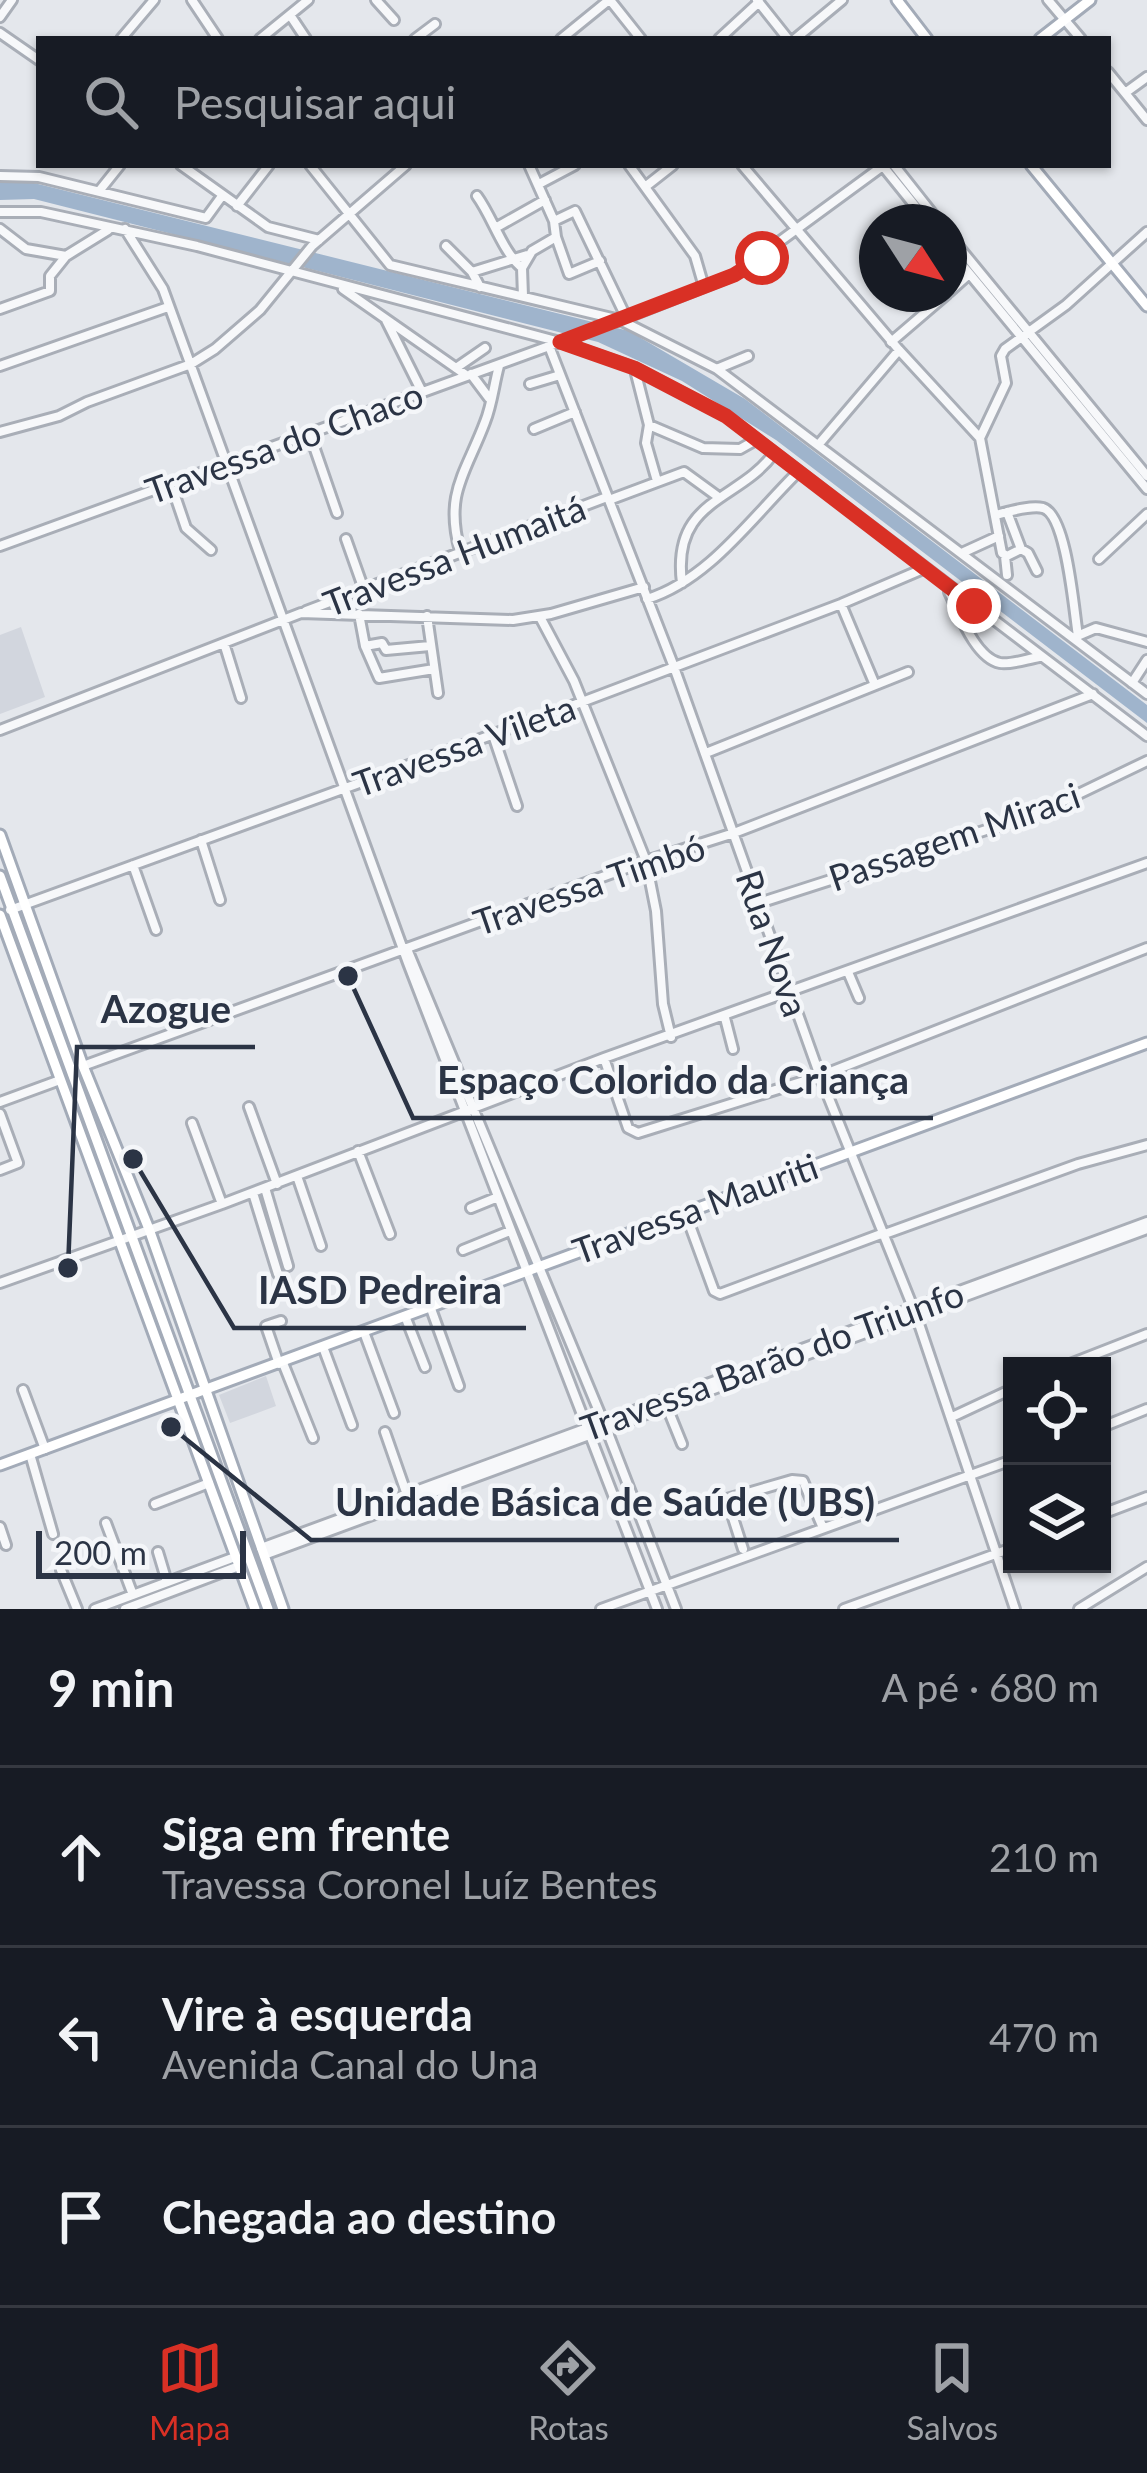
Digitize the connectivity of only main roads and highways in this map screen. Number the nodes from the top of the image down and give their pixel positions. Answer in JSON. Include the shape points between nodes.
{"nodes":[{"id":1,"x":896,"y":0,"type":"edge"},
{"id":2,"x":1090,"y":0,"type":"edge"},
{"id":3,"x":925,"y":36,"type":"edge"},
{"id":4,"x":1044,"y":36,"type":"edge"},
{"id":5,"x":1032,"y":168,"type":"edge"},
{"id":6,"x":1147,"y":306,"type":"edge"},
{"id":7,"x":0,"y":835,"type":"edge"},
{"id":8,"x":0,"y":876,"type":"edge"},
{"id":9,"x":4,"y":912,"type":"edge"},
{"id":10,"x":1146,"y":1045,"type":"edge"},
{"id":11,"x":204,"y":1393,"type":"junction"},
{"id":12,"x":184,"y":1398,"type":"junction"},
{"id":13,"x":0,"y":1465,"type":"edge"},
{"id":14,"x":255,"y":1609,"type":"edge"},
{"id":15,"x":268,"y":1609,"type":"edge"},
{"id":16,"x":283,"y":1609,"type":"edge"}],
"edges":[{"from":1,"to":3,"type":"main road"},
{"from":2,"to":4,"type":"main road"},
{"from":5,"to":6,"type":"main road"},
{"from":7,"to":11,"type":"main road"},
{"from":8,"to":9,"type":"main road"},
{"from":9,"to":12,"type":"main road"},
{"from":9,"to":12,"type":"main road","via":[[134,1235]]},
{"from":10,"to":11,"type":"main road","name":"Travessa Mauriti"},
{"from":11,"to":12,"type":"main road","name":"Travessa Mauriti"},
{"from":11,"to":16,"type":"main road"},
{"from":12,"to":13,"type":"main road","name":"Travessa Mauriti"},
{"from":12,"to":14,"type":"main road"},
{"from":12,"to":15,"type":"main road"}]}
